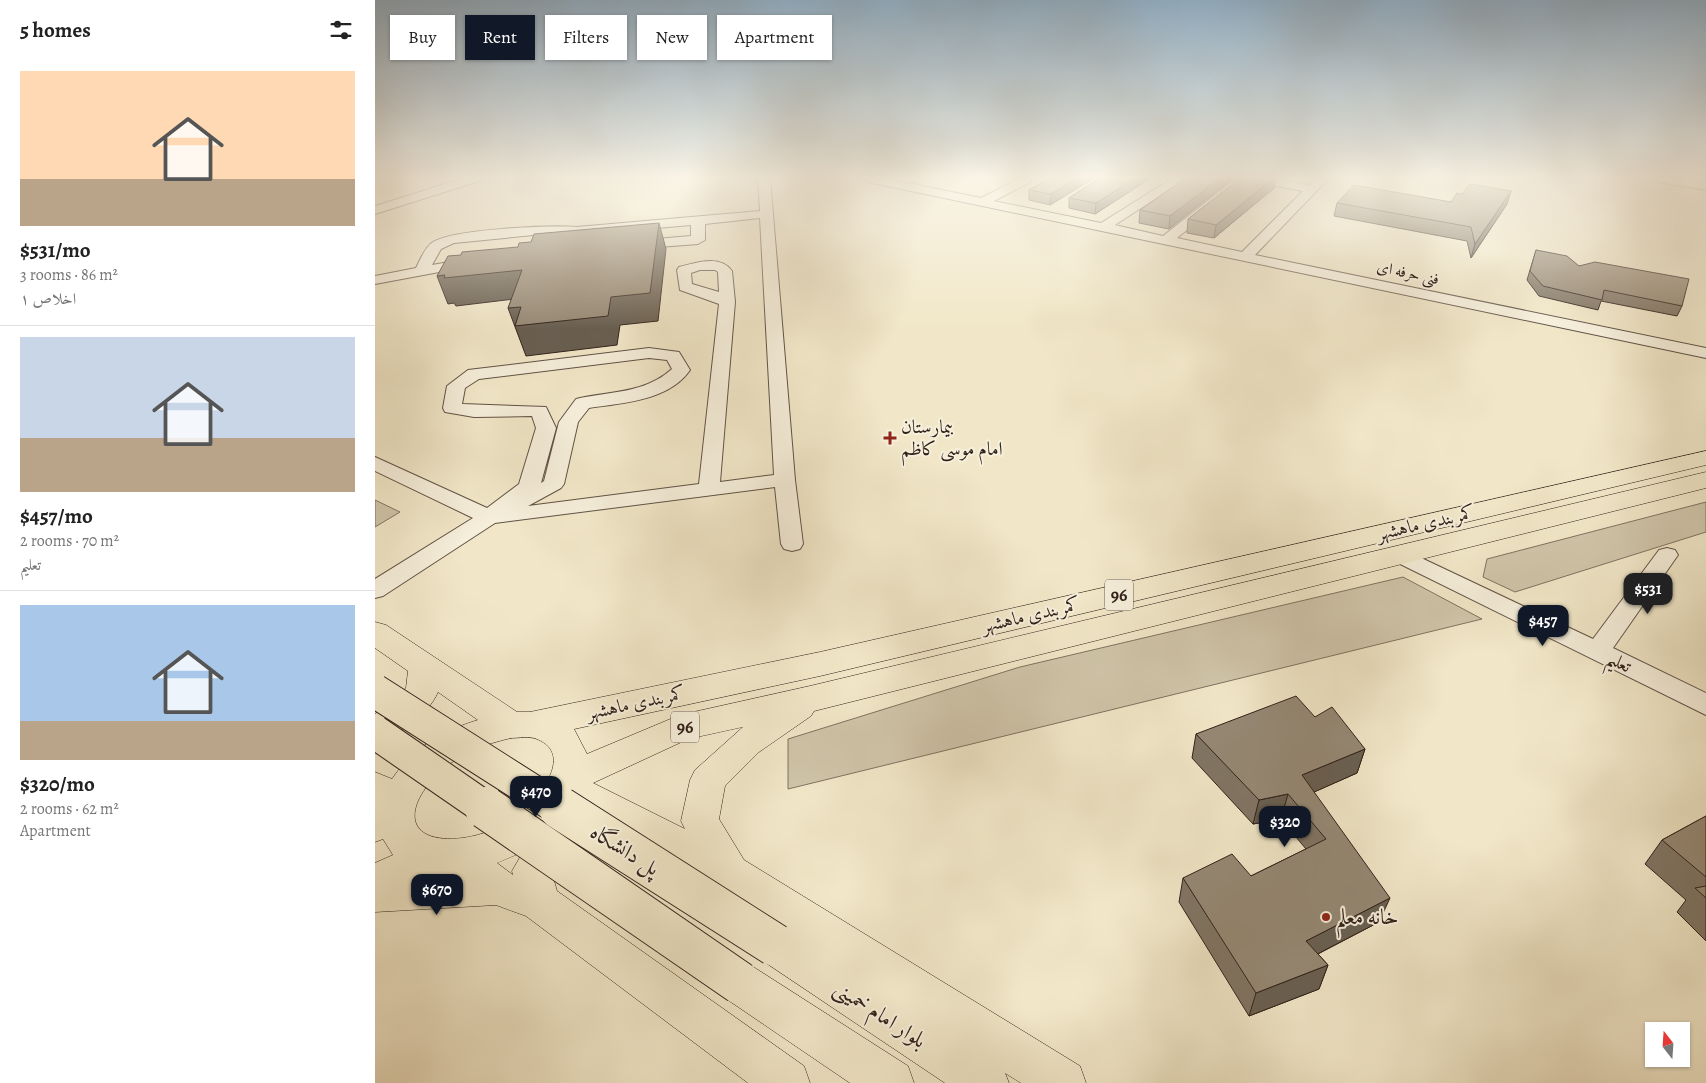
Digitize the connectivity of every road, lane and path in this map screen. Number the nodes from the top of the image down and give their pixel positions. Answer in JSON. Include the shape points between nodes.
{"nodes":[{"id":1,"x":587,"y":229,"type":"edge"},
{"id":2,"x":698,"y":229,"type":"edge"},
{"id":3,"x":768,"y":229,"type":"edge"},
{"id":4,"x":1110,"y":229,"type":"edge"},
{"id":5,"x":1180,"y":229,"type":"edge"},
{"id":6,"x":1273,"y":229,"type":"edge"},
{"id":7,"x":1166,"y":240,"type":"junction"},
{"id":8,"x":622,"y":246,"type":"edge"},
{"id":9,"x":1245,"y":257,"type":"junction"},
{"id":10,"x":487,"y":260,"type":"edge"},
{"id":11,"x":421,"y":271,"type":"junction"},
{"id":12,"x":375,"y":280,"type":"edge"},
{"id":13,"x":727,"y":302,"type":"dead end"},
{"id":14,"x":1706,"y":353,"type":"edge"},
{"id":15,"x":1706,"y":458,"type":"edge"},
{"id":16,"x":375,"y":463,"type":"edge"},
{"id":17,"x":785,"y":480,"type":"junction"},
{"id":18,"x":1706,"y":480,"type":"edge"},
{"id":19,"x":709,"y":489,"type":"junction"},
{"id":20,"x":489,"y":517,"type":"junction"},
{"id":21,"x":793,"y":544,"type":"dead end"},
{"id":22,"x":1398,"y":554,"type":"junction"},
{"id":23,"x":1667,"y":555,"type":"dead end"},
{"id":24,"x":375,"y":590,"type":"edge"},
{"id":25,"x":375,"y":634,"type":"edge"},
{"id":26,"x":1597,"y":652,"type":"junction"},
{"id":27,"x":424,"y":666,"type":"junction"},
{"id":28,"x":375,"y":691,"type":"edge"},
{"id":29,"x":810,"y":699,"type":"junction"},
{"id":30,"x":644,"y":702,"type":"junction"},
{"id":31,"x":1706,"y":705,"type":"edge"},
{"id":32,"x":520,"y":725,"type":"junction"},
{"id":33,"x":375,"y":728,"type":"edge"},
{"id":34,"x":375,"y":732,"type":"edge"},
{"id":35,"x":652,"y":742,"type":"junction"},
{"id":36,"x":567,"y":783,"type":"junction"},
{"id":37,"x":386,"y":807,"type":"edge"},
{"id":38,"x":628,"y":818,"type":"junction"},
{"id":39,"x":449,"y":856,"type":"junction"},
{"id":40,"x":730,"y":873,"type":"junction"},
{"id":41,"x":375,"y":882,"type":"edge"},
{"id":42,"x":496,"y":887,"type":"junction"},
{"id":43,"x":375,"y":894,"type":"edge"},
{"id":44,"x":539,"y":902,"type":"junction"},
{"id":45,"x":775,"y":945,"type":"joint"},
{"id":46,"x":787,"y":1083,"type":"edge"},
{"id":47,"x":891,"y":1083,"type":"edge"},
{"id":48,"x":986,"y":1083,"type":"edge"},
{"id":49,"x":1063,"y":1083,"type":"edge"}],
"edges":[{"from":1,"to":11,"type":"street","via":[[451,239],[436,246]]},
{"from":2,"to":8,"type":"street","via":[[698,240]]},
{"from":3,"to":17,"type":"street"},
{"from":4,"to":7,"type":"street","name":"فنی حرفه ای"},
{"from":5,"to":7,"type":"street"},
{"from":6,"to":9,"type":"street"},
{"from":7,"to":9,"type":"street","name":"فنی حرفه ای"},
{"from":9,"to":14,"type":"street","name":"فنی حرفه ای"},
{"from":10,"to":11,"type":"street"},
{"from":11,"to":12,"type":"street"},
{"from":13,"to":19,"type":"street"},
{"from":15,"to":30,"type":"main road","name":"کمربندی ماهشهر","number":"96"},
{"from":16,"to":20,"type":"street"},
{"from":17,"to":19,"type":"street"},
{"from":17,"to":21,"type":"street"},
{"from":18,"to":22,"type":"main road","name":"کمربندی ماهشهر","number":"96"},
{"from":19,"to":20,"type":"street"},
{"from":20,"to":20,"type":"street","via":[[554,484],[569,422],[583,404],[644,394],[669,383],[681,370],[673,356],[649,353],[474,374],[456,386],[452,408],[472,413],[539,411],[546,428],[529,487]]},
{"from":20,"to":24,"type":"street"},
{"from":22,"to":26,"type":"street","name":"تعلیم"},
{"from":22,"to":29,"type":"main road","name":"کمربندی ماهشهر","number":"96"},
{"from":23,"to":26,"type":"street"},
{"from":25,"to":27,"type":"main road"},
{"from":26,"to":31,"type":"street","name":"تعلیم"},
{"from":27,"to":32,"type":"main road"},
{"from":27,"to":33,"type":"main road","via":[[422,693],[391,722]]},
{"from":28,"to":45,"type":"main road","name":"پل دانشگاه","bridge":true},
{"from":29,"to":35,"type":"main road","number":"96","via":[[680,728]]},
{"from":29,"to":40,"type":"main road","via":[[747,742],[708,780],[700,821]]},
{"from":30,"to":32,"type":"main road","name":"کمربندی ماهشهر","number":"96"},
{"from":30,"to":35,"type":"main road","via":[[638,716],[642,732]]},
{"from":32,"to":36,"type":"main road","via":[[548,730],[562,739],[570,752],[571,769]]},
{"from":32,"to":37,"type":"main road","number":"96","via":[[475,734],[447,747],[428,761]]},
{"from":34,"to":47,"type":"main road","bridge":true},
{"from":35,"to":36,"type":"main road","number":"96"},
{"from":36,"to":38,"type":"main road"},
{"from":36,"to":39,"type":"main road","number":"96","via":[[542,817],[525,831],[484,851]]},
{"from":37,"to":39,"type":"main road","number":"96","via":[[405,842],[420,852]]},
{"from":38,"to":40,"type":"main road"},
{"from":38,"to":44,"type":"main road","via":[[591,817],[553,838],[532,871]]},
{"from":39,"to":41,"type":"main road"},
{"from":39,"to":42,"type":"main road"},
{"from":40,"to":49,"type":"main road"},
{"from":42,"to":43,"type":"main road"},
{"from":42,"to":44,"type":"main road"},
{"from":44,"to":46,"type":"main road"},
{"from":45,"to":48,"type":"main road","name":"بلوار امام خمینی"}]}
